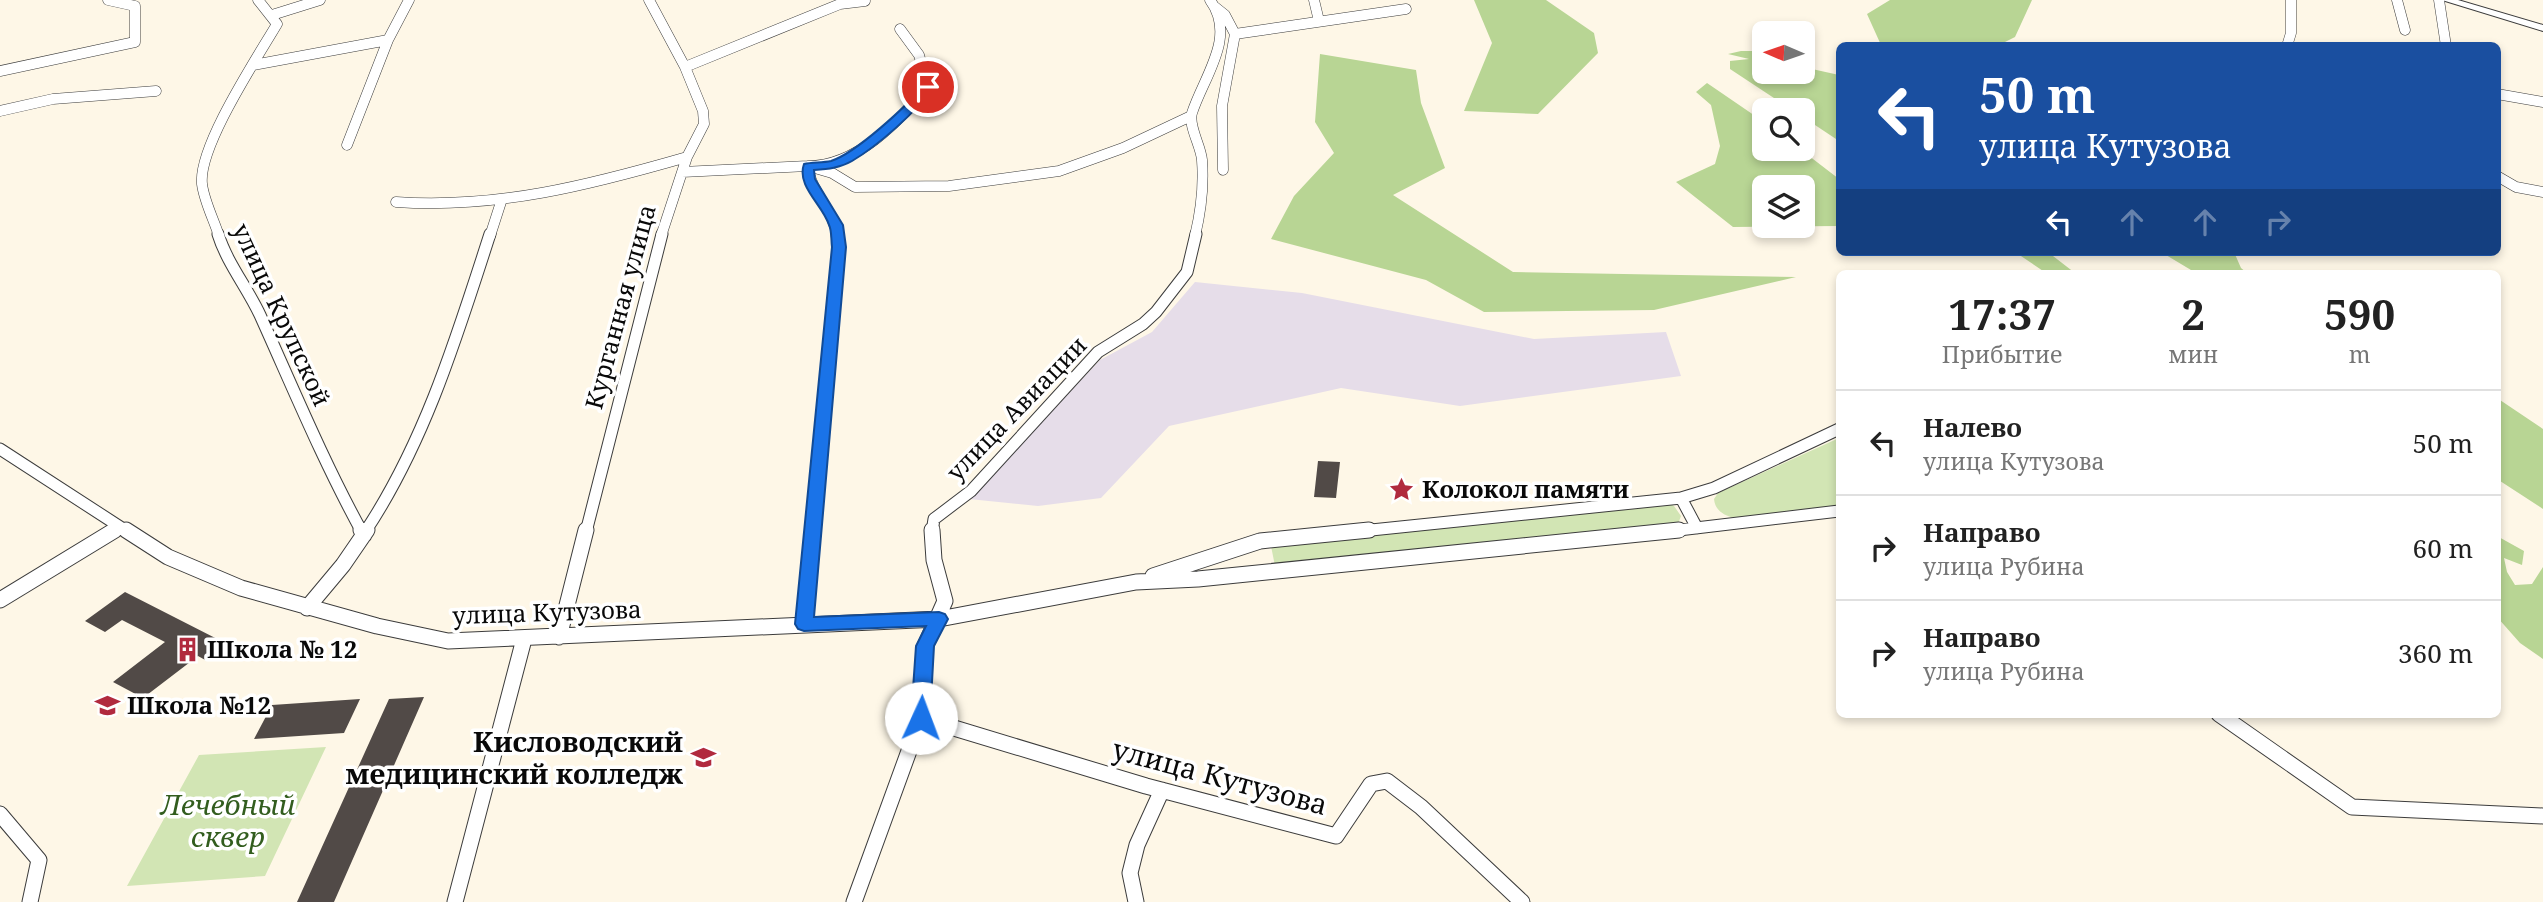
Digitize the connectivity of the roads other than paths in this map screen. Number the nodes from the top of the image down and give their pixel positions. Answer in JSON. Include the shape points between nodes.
{"nodes":[{"id":1,"x":108,"y":0,"type":"edge"},
{"id":2,"x":258,"y":0,"type":"edge"},
{"id":3,"x":320,"y":0,"type":"edge"},
{"id":4,"x":409,"y":0,"type":"edge"},
{"id":5,"x":649,"y":0,"type":"edge"},
{"id":6,"x":1314,"y":0,"type":"edge"},
{"id":7,"x":2291,"y":0,"type":"edge"},
{"id":8,"x":2397,"y":0,"type":"edge"},
{"id":9,"x":2439,"y":0,"type":"edge"},
{"id":10,"x":2447,"y":0,"type":"edge"},
{"id":11,"x":866,"y":1,"type":"edge"},
{"id":12,"x":1213,"y":3,"type":"edge"},
{"id":13,"x":1406,"y":9,"type":"dead end"},
{"id":14,"x":272,"y":15,"type":"junction"},
{"id":15,"x":1319,"y":21,"type":"junction"},
{"id":16,"x":2543,"y":28,"type":"edge"},
{"id":17,"x":900,"y":29,"type":"dead end"},
{"id":18,"x":2405,"y":30,"type":"dead end"},
{"id":19,"x":1235,"y":34,"type":"junction"},
{"id":20,"x":388,"y":40,"type":"junction"},
{"id":21,"x":2292,"y":42,"type":"edge"},
{"id":22,"x":2445,"y":42,"type":"edge"},
{"id":23,"x":253,"y":65,"type":"junction"},
{"id":24,"x":685,"y":67,"type":"junction"},
{"id":25,"x":0,"y":71,"type":"edge"},
{"id":26,"x":156,"y":91,"type":"dead end"},
{"id":27,"x":2501,"y":95,"type":"edge"},
{"id":28,"x":2543,"y":102,"type":"edge"},
{"id":29,"x":0,"y":111,"type":"edge"},
{"id":30,"x":1191,"y":116,"type":"junction"},
{"id":31,"x":347,"y":145,"type":"dead end"},
{"id":32,"x":687,"y":157,"type":"junction"},
{"id":33,"x":808,"y":166,"type":"junction"},
{"id":34,"x":1223,"y":170,"type":"dead end"},
{"id":35,"x":682,"y":172,"type":"junction"},
{"id":36,"x":2501,"y":178,"type":"edge"},
{"id":37,"x":2543,"y":191,"type":"edge"},
{"id":38,"x":396,"y":202,"type":"dead end"},
{"id":39,"x":501,"y":202,"type":"junction"},
{"id":40,"x":1836,"y":430,"type":"edge"},
{"id":41,"x":0,"y":449,"type":"edge"},
{"id":42,"x":1681,"y":498,"type":"junction"},
{"id":43,"x":1836,"y":511,"type":"edge"},
{"id":44,"x":120,"y":527,"type":"junction"},
{"id":45,"x":1697,"y":528,"type":"junction"},
{"id":46,"x":365,"y":535,"type":"junction"},
{"id":47,"x":1136,"y":582,"type":"junction"},
{"id":48,"x":0,"y":600,"type":"edge"},
{"id":49,"x":307,"y":608,"type":"junction"},
{"id":50,"x":939,"y":619,"type":"junction"},
{"id":51,"x":804,"y":624,"type":"junction"},
{"id":52,"x":559,"y":637,"type":"junction"},
{"id":53,"x":524,"y":639,"type":"junction"},
{"id":54,"x":921,"y":718,"type":"junction"},
{"id":55,"x":2225,"y":718,"type":"edge"},
{"id":56,"x":1162,"y":790,"type":"junction"},
{"id":57,"x":0,"y":814,"type":"edge"},
{"id":58,"x":2543,"y":816,"type":"edge"},
{"id":59,"x":30,"y":902,"type":"edge"},
{"id":60,"x":455,"y":902,"type":"edge"},
{"id":61,"x":854,"y":902,"type":"edge"},
{"id":62,"x":1136,"y":902,"type":"edge"},
{"id":63,"x":1522,"y":902,"type":"edge"}],
"edges":[{"from":1,"to":25,"type":"street","via":[[135,6],[135,42]]},
{"from":2,"to":14,"type":"street"},
{"from":3,"to":14,"type":"street"},
{"from":4,"to":20,"type":"street"},
{"from":5,"to":24,"type":"street","name":"Курганная улица"},
{"from":6,"to":15,"type":"street"},
{"from":7,"to":21,"type":"street"},
{"from":8,"to":18,"type":"street"},
{"from":9,"to":22,"type":"street"},
{"from":10,"to":16,"type":"street"},
{"from":11,"to":24,"type":"street","via":[[840,4]]},
{"from":12,"to":19,"type":"street"},
{"from":12,"to":30,"type":"street","via":[[1221,45]]},
{"from":13,"to":15,"type":"street"},
{"from":14,"to":23,"type":"street","name":"улица Крупской","via":[[277,24]]},
{"from":15,"to":19,"type":"street"},
{"from":17,"to":33,"type":"street","via":[[919,55],[928,87],[912,107],[848,158],[832,165]]},
{"from":19,"to":34,"type":"street","via":[[1222,106]]},
{"from":20,"to":23,"type":"street"},
{"from":20,"to":31,"type":"street"},
{"from":23,"to":46,"type":"street","name":"улица Крупской","via":[[210,146],[202,183],[223,250],[258,311],[330,474]]},
{"from":24,"to":32,"type":"street","name":"Курганная улица","via":[[704,124]]},
{"from":26,"to":29,"type":"street","via":[[53,99]]},
{"from":27,"to":28,"type":"street"},
{"from":30,"to":33,"type":"street","via":[[1155,135],[1059,171],[949,186],[855,187]]},
{"from":30,"to":50,"type":"street","name":"улица Авиации","via":[[1202,158],[1201,212],[1187,272],[1156,312],[1098,352],[971,491],[934,519],[934,560],[945,601]]},
{"from":32,"to":35,"type":"street","name":"Курганная улица"},
{"from":32,"to":39,"type":"street","via":[[581,187]]},
{"from":33,"to":35,"type":"street"},
{"from":33,"to":51,"type":"street","via":[[809,179],[836,225],[839,247]]},
{"from":35,"to":52,"type":"street","name":"Курганная улица","via":[[655,256]]},
{"from":36,"to":37,"type":"street","via":[[2516,187]]},
{"from":38,"to":39,"type":"street"},
{"from":39,"to":46,"type":"street","via":[[450,356],[392,490]]},
{"from":40,"to":42,"type":"street","name":"улица Кутузова","via":[[1714,488]]},
{"from":41,"to":44,"type":"street","name":"улица Кутузова"},
{"from":42,"to":45,"type":"street"},
{"from":42,"to":47,"type":"street","name":"улица Кутузова","via":[[1260,541]]},
{"from":43,"to":45,"type":"street","name":"улица Кутузова"},
{"from":44,"to":48,"type":"street"},
{"from":44,"to":49,"type":"street","name":"улица Кутузова","via":[[168,557],[241,589]]},
{"from":45,"to":47,"type":"street","name":"улица Кутузова"},
{"from":46,"to":49,"type":"street"},
{"from":47,"to":50,"type":"street","name":"улица Кутузова"},
{"from":49,"to":53,"type":"street","name":"улица Кутузова","via":[[448,641]]},
{"from":50,"to":51,"type":"street","name":"улица Кутузова"},
{"from":50,"to":54,"type":"street","via":[[925,646]]},
{"from":51,"to":52,"type":"street","name":"улица Кутузова"},
{"from":52,"to":53,"type":"street","name":"улица Кутузова"},
{"from":53,"to":60,"type":"street"},
{"from":54,"to":56,"type":"street","name":"улица Кутузова"},
{"from":54,"to":61,"type":"street"},
{"from":55,"to":58,"type":"street","via":[[2352,807]]},
{"from":56,"to":62,"type":"street","via":[[1137,845],[1130,873]]},
{"from":56,"to":63,"type":"street","name":"улица Кутузова","via":[[1336,836],[1371,784],[1387,781]]},
{"from":57,"to":59,"type":"street","via":[[39,860]]}]}
